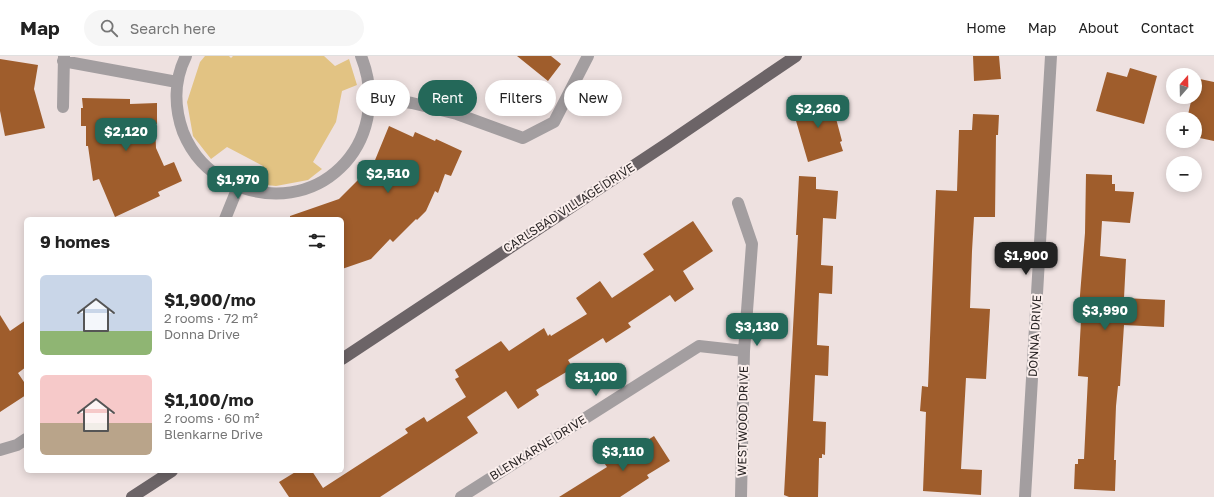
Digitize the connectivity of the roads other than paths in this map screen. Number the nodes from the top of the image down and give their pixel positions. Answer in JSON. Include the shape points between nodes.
{"nodes":[{"id":1,"x":186,"y":56,"type":"edge"},
{"id":2,"x":361,"y":56,"type":"edge"},
{"id":3,"x":588,"y":56,"type":"edge"},
{"id":4,"x":796,"y":56,"type":"edge"},
{"id":5,"x":1051,"y":56,"type":"edge"},
{"id":6,"x":64,"y":58,"type":"edge"},
{"id":7,"x":369,"y":80,"type":"edge"},
{"id":8,"x":177,"y":82,"type":"junction"},
{"id":9,"x":410,"y":103,"type":"edge"},
{"id":10,"x":63,"y":107,"type":"dead end"},
{"id":11,"x":369,"y":116,"type":"edge"},
{"id":12,"x":238,"y":187,"type":"junction"},
{"id":13,"x":738,"y":203,"type":"dead end"},
{"id":14,"x":226,"y":217,"type":"edge"},
{"id":15,"x":744,"y":351,"type":"junction"},
{"id":16,"x":344,"y":358,"type":"edge"},
{"id":17,"x":24,"y":440,"type":"edge"},
{"id":18,"x":0,"y":450,"type":"edge"},
{"id":19,"x":169,"y":473,"type":"edge"},
{"id":20,"x":132,"y":497,"type":"edge"},
{"id":21,"x":461,"y":497,"type":"edge"},
{"id":22,"x":741,"y":497,"type":"edge"},
{"id":23,"x":1025,"y":497,"type":"edge"}],
"edges":[{"from":1,"to":8,"type":"street"},
{"from":2,"to":7,"type":"street"},
{"from":3,"to":9,"type":"street","via":[[554,122],[523,138],[457,114]]},
{"from":4,"to":16,"type":"main road","name":"CARLSBAD VILLAGE DRIVE","via":[[668,144]]},
{"from":5,"to":23,"type":"street","name":"DONNA DRIVE"},
{"from":6,"to":8,"type":"street"},
{"from":6,"to":10,"type":"street"},
{"from":8,"to":12,"type":"street","via":[[179,121],[188,143],[199,160],[218,177]]},
{"from":11,"to":12,"type":"street","via":[[356,150],[346,163],[328,178],[309,188],[284,194],[262,194]]},
{"from":12,"to":14,"type":"street"},
{"from":13,"to":15,"type":"street","name":"WESTWOOD DRIVE","via":[[752,244]]},
{"from":15,"to":21,"type":"street","name":"BLENKARNE DRIVE","via":[[699,346]]},
{"from":15,"to":22,"type":"street","name":"WESTWOOD DRIVE"},
{"from":17,"to":18,"type":"street"},
{"from":19,"to":20,"type":"main road"}]}
